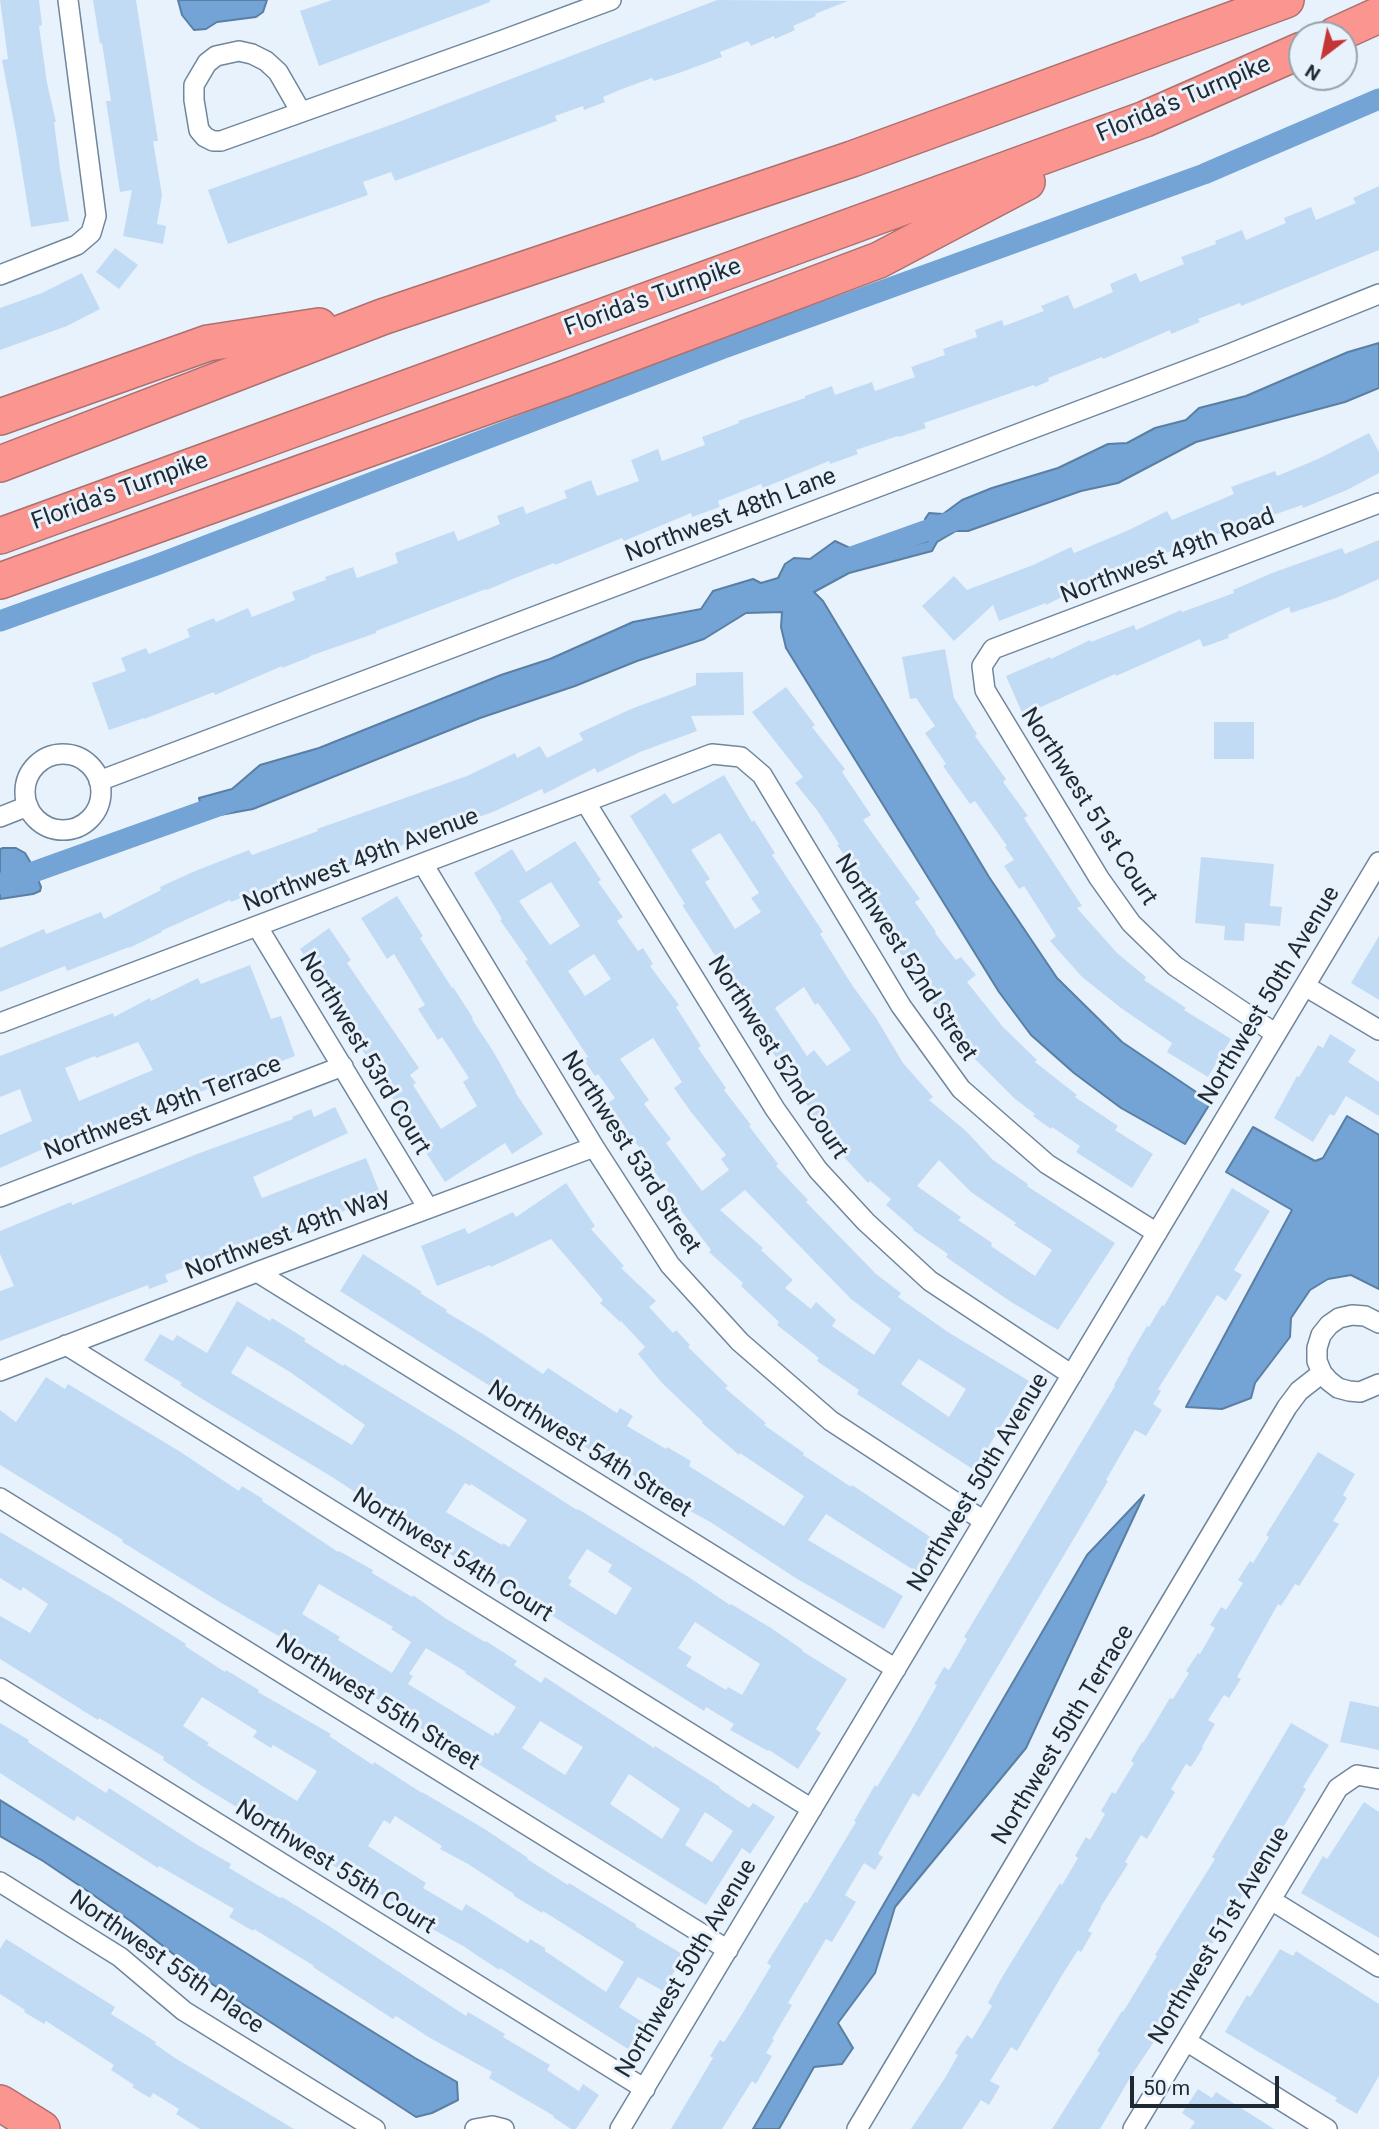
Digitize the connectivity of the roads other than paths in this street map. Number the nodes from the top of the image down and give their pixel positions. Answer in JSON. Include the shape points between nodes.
{"nodes":[{"id":1,"x":68,"y":0,"type":"edge"},
{"id":2,"x":611,"y":0,"type":"edge"},
{"id":3,"x":1286,"y":0,"type":"edge"},
{"id":4,"x":1379,"y":15,"type":"edge"},
{"id":5,"x":1358,"y":25,"type":"edge"},
{"id":6,"x":1288,"y":56,"type":"edge"},
{"id":7,"x":301,"y":112,"type":"junction"},
{"id":8,"x":1145,"y":120,"type":"junction"},
{"id":9,"x":0,"y":275,"type":"edge"},
{"id":10,"x":1379,"y":293,"type":"edge"},
{"id":11,"x":382,"y":317,"type":"junction"},
{"id":12,"x":0,"y":417,"type":"edge"},
{"id":13,"x":0,"y":464,"type":"edge"},
{"id":14,"x":1379,"y":503,"type":"edge"},
{"id":15,"x":0,"y":536,"type":"edge"},
{"id":16,"x":0,"y":580,"type":"edge"},
{"id":17,"x":982,"y":666,"type":"joint"},
{"id":18,"x":741,"y":757,"type":"joint"},
{"id":19,"x":99,"y":781,"type":"junction"},
{"id":20,"x":586,"y":803,"type":"junction"},
{"id":21,"x":28,"y":806,"type":"junction"},
{"id":22,"x":0,"y":817,"type":"edge"},
{"id":23,"x":1379,"y":862,"type":"edge"},
{"id":24,"x":423,"y":863,"type":"junction"},
{"id":25,"x":257,"y":926,"type":"junction"},
{"id":26,"x":1305,"y":986,"type":"junction"},
{"id":27,"x":0,"y":1023,"type":"edge"},
{"id":28,"x":1379,"y":1030,"type":"edge"},
{"id":29,"x":1276,"y":1034,"type":"junction"},
{"id":30,"x":343,"y":1066,"type":"junction"},
{"id":31,"x":594,"y":1147,"type":"junction"},
{"id":32,"x":0,"y":1197,"type":"edge"},
{"id":33,"x":428,"y":1208,"type":"junction"},
{"id":34,"x":1157,"y":1233,"type":"junction"},
{"id":35,"x":257,"y":1272,"type":"junction"},
{"id":36,"x":1379,"y":1323,"type":"edge"},
{"id":37,"x":66,"y":1345,"type":"junction"},
{"id":38,"x":0,"y":1371,"type":"edge"},
{"id":39,"x":1322,"y":1373,"type":"junction"},
{"id":40,"x":1072,"y":1375,"type":"junction"},
{"id":41,"x":1379,"y":1384,"type":"edge"},
{"id":42,"x":0,"y":1498,"type":"edge"},
{"id":43,"x":984,"y":1521,"type":"junction"},
{"id":44,"x":896,"y":1670,"type":"junction"},
{"id":45,"x":0,"y":1688,"type":"edge"},
{"id":46,"x":1379,"y":1779,"type":"edge"},
{"id":47,"x":812,"y":1809,"type":"junction"},
{"id":48,"x":0,"y":1882,"type":"edge"},
{"id":49,"x":1271,"y":1900,"type":"junction"},
{"id":50,"x":728,"y":1950,"type":"junction"},
{"id":51,"x":1379,"y":1967,"type":"edge"},
{"id":52,"x":1186,"y":2041,"type":"junction"},
{"id":53,"x":645,"y":2089,"type":"junction"},
{"id":54,"x":0,"y":2103,"type":"edge"},
{"id":55,"x":42,"y":2129,"type":"edge"},
{"id":56,"x":375,"y":2129,"type":"edge"},
{"id":57,"x":475,"y":2129,"type":"edge"},
{"id":58,"x":504,"y":2129,"type":"edge"},
{"id":59,"x":621,"y":2129,"type":"edge"},
{"id":60,"x":857,"y":2129,"type":"edge"},
{"id":61,"x":1133,"y":2129,"type":"edge"},
{"id":62,"x":1327,"y":2129,"type":"edge"}],
"edges":[{"from":1,"to":9,"type":"street","via":[[96,216],[91,233],[77,246]]},
{"from":2,"to":7,"type":"street"},
{"from":3,"to":11,"type":"highway","via":[[839,163]]},
{"from":4,"to":5,"type":"highway"},
{"from":6,"to":8,"type":"highway","name":"Florida's Turnpike"},
{"from":7,"to":7,"type":"street","via":[[278,72],[252,54],[239,51],[216,56],[194,85],[199,130],[213,141]]},
{"from":8,"to":15,"type":"highway","name":"Florida's Turnpike"},
{"from":8,"to":16,"type":"highway","via":[[879,260],[563,379]]},
{"from":10,"to":19,"type":"street","name":"Northwest 48th Lane","via":[[1227,355]]},
{"from":11,"to":12,"type":"highway","via":[[208,343]]},
{"from":11,"to":13,"type":"highway"},
{"from":14,"to":17,"type":"street","name":"Northwest 49th Road","via":[[993,649]]},
{"from":17,"to":29,"type":"street","name":"Northwest 51st Court","via":[[985,690],[1130,923],[1175,965]]},
{"from":18,"to":20,"type":"street","name":"Northwest 49th Avenue","via":[[712,754]]},
{"from":18,"to":34,"type":"street","name":"Northwest 52nd Street","via":[[762,775],[901,1006],[961,1089],[1047,1164]]},
{"from":19,"to":21,"type":"street","via":[[101,793],[94,814],[75,828],[53,829]]},
{"from":19,"to":21,"type":"street","via":[[85,761],[62,754],[50,757],[31,771],[26,782]]},
{"from":20,"to":24,"type":"street","name":"Northwest 49th Avenue"},
{"from":20,"to":40,"type":"street","name":"Northwest 52nd Court","via":[[775,1109],[818,1170],[930,1281]]},
{"from":21,"to":22,"type":"street"},
{"from":23,"to":26,"type":"street","name":"Northwest 50th Avenue"},
{"from":24,"to":25,"type":"street","name":"Northwest 49th Avenue"},
{"from":24,"to":31,"type":"street","name":"Northwest 53rd Street"},
{"from":25,"to":27,"type":"street","name":"Northwest 49th Avenue"},
{"from":25,"to":30,"type":"street","name":"Northwest 53rd Court"},
{"from":26,"to":28,"type":"street"},
{"from":26,"to":29,"type":"street","name":"Northwest 50th Avenue"},
{"from":29,"to":34,"type":"street","name":"Northwest 50th Avenue"},
{"from":30,"to":32,"type":"street","name":"Northwest 49th Terrace"},
{"from":30,"to":33,"type":"street","name":"Northwest 53rd Court"},
{"from":31,"to":33,"type":"street","name":"Northwest 49th Way"},
{"from":31,"to":43,"type":"street","name":"Northwest 53rd Street","via":[[670,1265],[740,1342],[831,1421]]},
{"from":33,"to":35,"type":"street","name":"Northwest 49th Way"},
{"from":34,"to":40,"type":"street","name":"Northwest 50th Avenue"},
{"from":35,"to":37,"type":"street","name":"Northwest 49th Way"},
{"from":35,"to":44,"type":"street","name":"Northwest 54th Street"},
{"from":36,"to":39,"type":"street","via":[[1352,1315],[1329,1325],[1317,1348]]},
{"from":37,"to":38,"type":"street","name":"Northwest 49th Way"},
{"from":37,"to":47,"type":"street","name":"Northwest 54th Court"},
{"from":39,"to":41,"type":"street","via":[[1338,1388],[1349,1391]]},
{"from":39,"to":60,"type":"street","name":"Northwest 50th Terrace","via":[[1287,1407]]},
{"from":40,"to":43,"type":"street","name":"Northwest 50th Avenue"},
{"from":42,"to":50,"type":"street","name":"Northwest 55th Street"},
{"from":43,"to":44,"type":"street","name":"Northwest 50th Avenue"},
{"from":44,"to":47,"type":"street","name":"Northwest 50th Avenue"},
{"from":45,"to":53,"type":"street","name":"Northwest 55th Court"},
{"from":46,"to":49,"type":"street","name":"Northwest 51st Avenue","via":[[1357,1775],[1338,1788]]},
{"from":47,"to":50,"type":"street","name":"Northwest 50th Avenue"},
{"from":48,"to":56,"type":"street","name":"Northwest 55th Place","via":[[120,1957],[184,2011]]},
{"from":49,"to":51,"type":"street"},
{"from":49,"to":52,"type":"street","name":"Northwest 51st Avenue"},
{"from":50,"to":53,"type":"street","name":"Northwest 50th Avenue"},
{"from":52,"to":61,"type":"street","name":"Northwest 51st Avenue"},
{"from":52,"to":62,"type":"street"},
{"from":53,"to":59,"type":"street","name":"Northwest 50th Avenue"},
{"from":54,"to":55,"type":"highway"},
{"from":57,"to":58,"type":"street"}]}
